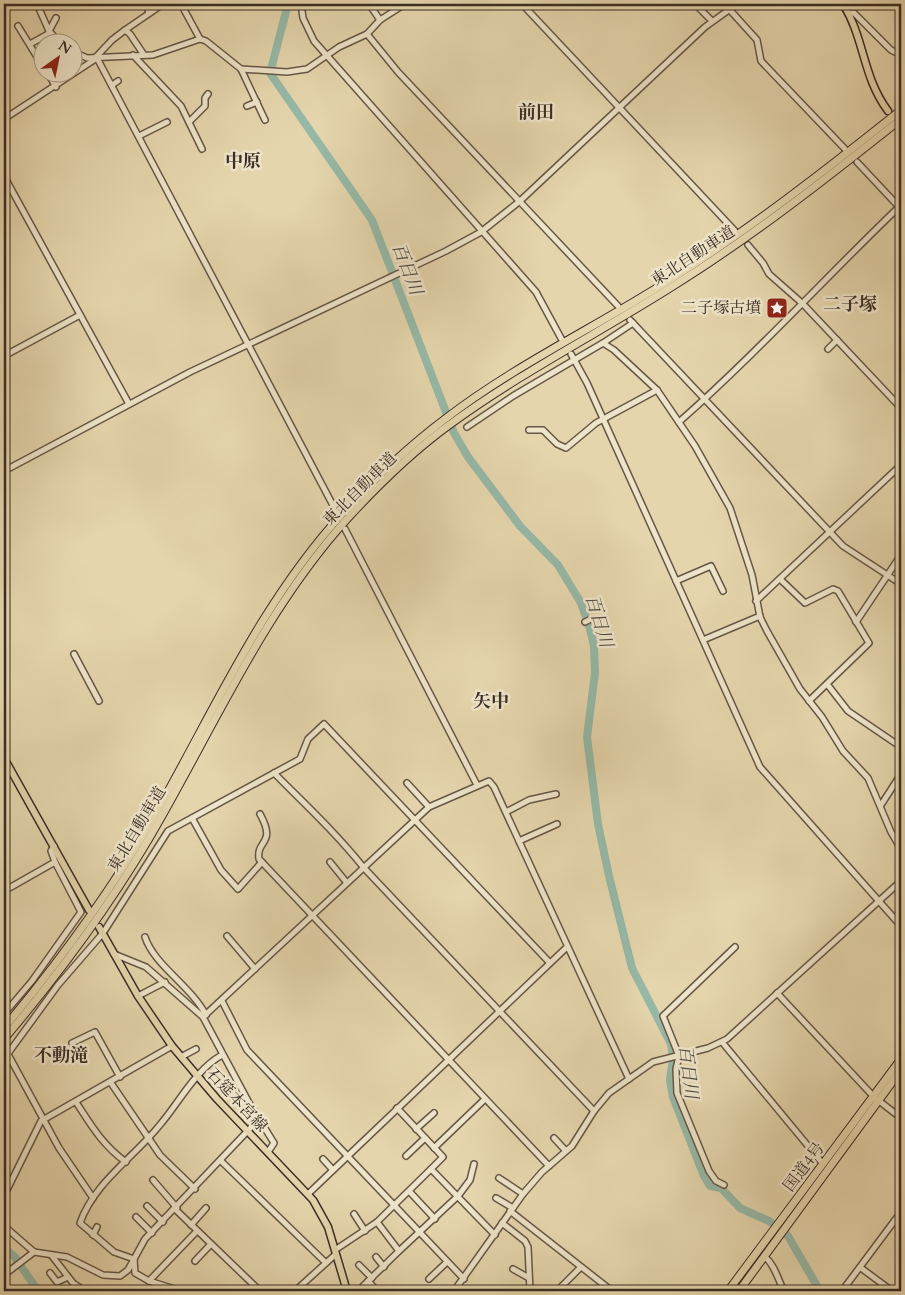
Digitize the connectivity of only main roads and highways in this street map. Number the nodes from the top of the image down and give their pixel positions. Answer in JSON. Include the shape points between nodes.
{"nodes":[{"id":1,"x":843,"y":4,"type":"edge"},
{"id":2,"x":901,"y":110,"type":"edge"},
{"id":3,"x":888,"y":111,"type":"tunnel mouth"},
{"id":4,"x":901,"y":120,"type":"edge"},
{"id":5,"x":458,"y":414,"type":"junction"},
{"id":6,"x":446,"y":423,"type":"junction"},
{"id":7,"x":4,"y":758,"type":"edge"},
{"id":8,"x":89,"y":910,"type":"dead end"},
{"id":9,"x":101,"y":930,"type":"road end"},
{"id":10,"x":4,"y":1028,"type":"edge"},
{"id":11,"x":4,"y":1039,"type":"edge"},
{"id":12,"x":901,"y":1060,"type":"edge"},
{"id":13,"x":901,"y":1070,"type":"edge"},
{"id":14,"x":876,"y":1099,"type":"junction"},
{"id":15,"x":347,"y":1291,"type":"edge"},
{"id":16,"x":728,"y":1291,"type":"edge"},
{"id":17,"x":739,"y":1291,"type":"edge"}],
"edges":[{"from":1,"to":3,"type":"main road","via":[[849,13],[873,89]]},
{"from":2,"to":5,"type":"highway","name":"東北自動車道","via":[[732,239],[667,282],[511,375]]},
{"from":4,"to":5,"type":"highway","name":"東北自動車道","via":[[794,204],[730,249],[671,288]]},
{"from":5,"to":6,"type":"highway","name":"東北自動車道"},
{"from":6,"to":10,"type":"highway","name":"東北自動車道","via":[[391,464],[364,490],[298,567],[243,653],[134,850],[60,959]]},
{"from":6,"to":11,"type":"highway","name":"東北自動車道","via":[[370,495],[304,571],[250,657],[123,881],[66,963]]},
{"from":7,"to":8,"type":"main road"},
{"from":9,"to":15,"type":"main road","name":"石筵本宮線","via":[[138,996],[172,1046],[197,1077],[308,1194],[323,1216]]},
{"from":12,"to":14,"type":"highway","name":"国道4号"},
{"from":13,"to":14,"type":"highway","name":"国道4号"},
{"from":14,"to":16,"type":"highway","name":"国道4号","via":[[822,1164]]},
{"from":14,"to":17,"type":"highway","name":"国道4号"}]}
